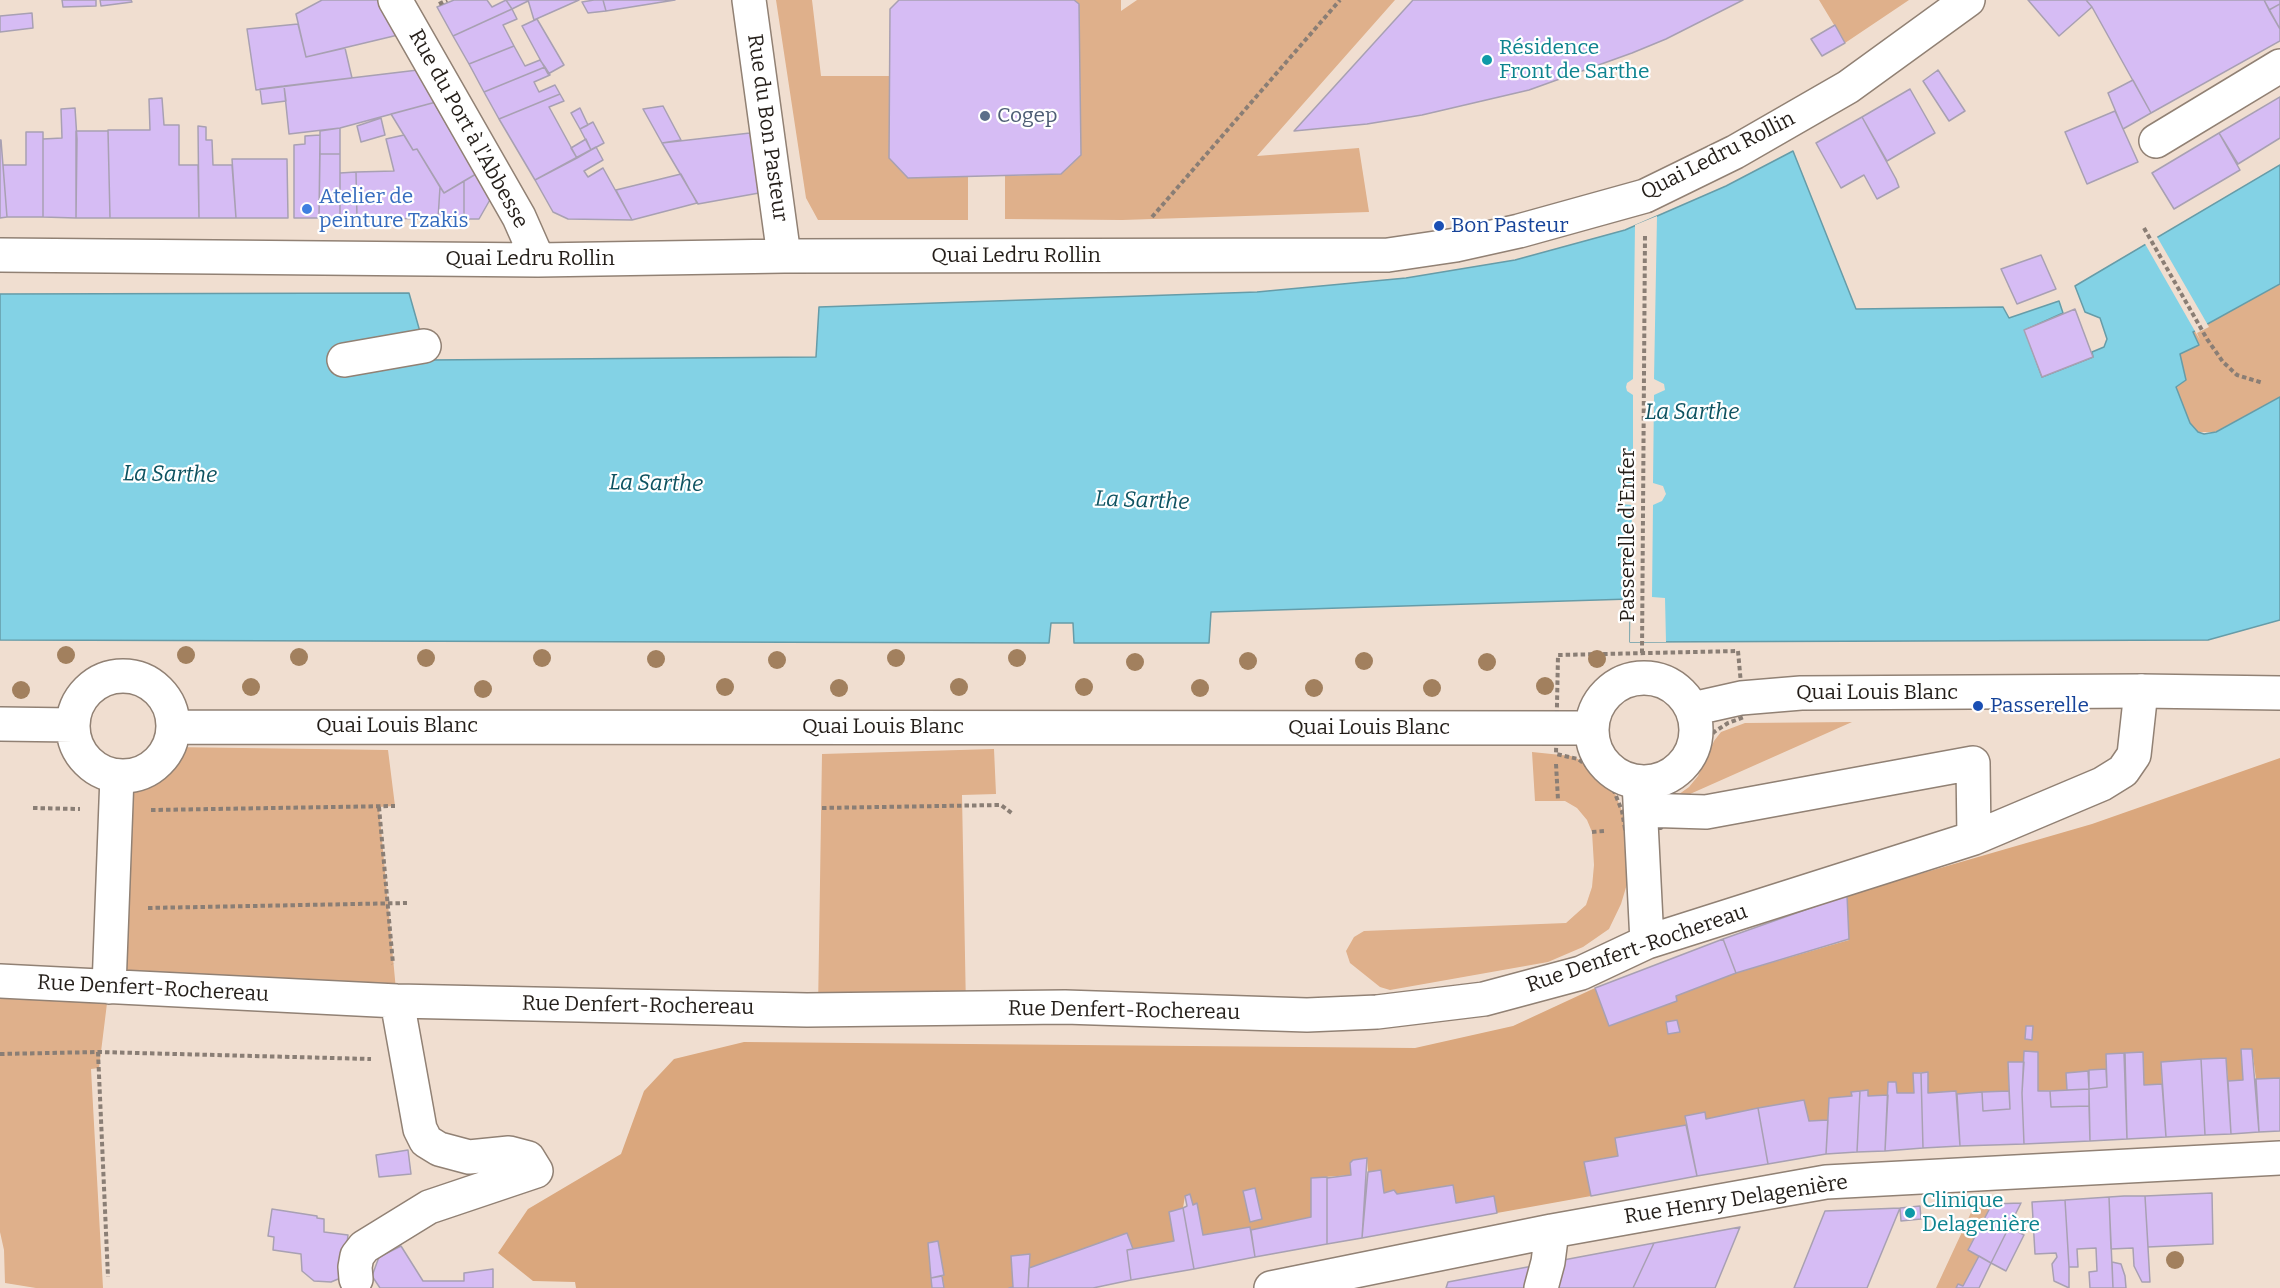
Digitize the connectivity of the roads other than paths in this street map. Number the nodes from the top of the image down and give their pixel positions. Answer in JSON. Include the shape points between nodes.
{"nodes":[{"id":1,"x":395,"y":0,"type":"edge"},
{"id":2,"x":749,"y":0,"type":"edge"},
{"id":3,"x":1968,"y":0,"type":"edge"},
{"id":4,"x":2280,"y":66,"type":"edge"},
{"id":5,"x":2156,"y":141,"type":"dead end"},
{"id":6,"x":0,"y":255,"type":"edge"},
{"id":7,"x":784,"y":256,"type":"junction"},
{"id":8,"x":538,"y":260,"type":"junction"},
{"id":9,"x":424,"y":346,"type":"dead end"},
{"id":10,"x":344,"y":360,"type":"dead end"},
{"id":11,"x":2141,"y":691,"type":"junction"},
{"id":12,"x":2280,"y":693,"type":"edge"},
{"id":13,"x":1692,"y":709,"type":"junction"},
{"id":14,"x":0,"y":724,"type":"edge"},
{"id":15,"x":73,"y":724,"type":"junction"},
{"id":16,"x":174,"y":727,"type":"junction"},
{"id":17,"x":1592,"y":728,"type":"junction"},
{"id":18,"x":117,"y":776,"type":"junction"},
{"id":19,"x":1641,"y":796,"type":"junction"},
{"id":20,"x":1974,"y":838,"type":"junction"},
{"id":21,"x":1647,"y":942,"type":"junction"},
{"id":22,"x":0,"y":981,"type":"edge"},
{"id":23,"x":109,"y":987,"type":"junction"},
{"id":24,"x":397,"y":1001,"type":"junction"},
{"id":25,"x":2280,"y":1158,"type":"edge"},
{"id":26,"x":1552,"y":1232,"type":"junction"},
{"id":27,"x":356,"y":1279,"type":"dead end"},
{"id":28,"x":1271,"y":1288,"type":"edge"},
{"id":29,"x":1541,"y":1288,"type":"edge"}],
"edges":[{"from":1,"to":8,"type":"street","name":"Rue du Port à l'Abbesse","via":[[519,217]]},
{"from":2,"to":7,"type":"street","name":"Rue du Bon Pasteur"},
{"from":3,"to":7,"type":"street","name":"Quai Ledru Rollin","via":[[1848,87],[1735,152],[1645,196],[1467,243],[1388,255]]},
{"from":4,"to":5,"type":"street"},
{"from":6,"to":8,"type":"street","name":"Quai Ledru Rollin"},
{"from":7,"to":8,"type":"street","name":"Quai Ledru Rollin"},
{"from":9,"to":10,"type":"street"},
{"from":11,"to":12,"type":"street","name":"Quai Louis Blanc"},
{"from":11,"to":13,"type":"street","name":"Quai Louis Blanc","via":[[1802,693],[1741,698]]},
{"from":11,"to":20,"type":"street","name":"Rue Denfert-Rochereau","via":[[2134,755],[2123,771],[2090,790]]},
{"from":13,"to":17,"type":"street","via":[[1672,686],[1652,679],[1632,679],[1619,683],[1599,702]]},
{"from":13,"to":19,"type":"street","via":[[1696,733],[1687,759],[1667,777],[1653,782]]},
{"from":14,"to":15,"type":"street"},
{"from":15,"to":16,"type":"street","via":[[79,703],[93,686],[124,676],[155,688],[169,705]]},
{"from":15,"to":18,"type":"street","via":[[76,742],[86,760]]},
{"from":16,"to":17,"type":"street","name":"Quai Louis Blanc","via":[[1556,741]]},
{"from":16,"to":18,"type":"street","via":[[169,747],[158,763],[138,774]]},
{"from":17,"to":19,"type":"street","via":[[1593,744],[1600,759]]},
{"from":18,"to":23,"type":"street"},
{"from":19,"to":20,"type":"street","via":[[1706,812],[1973,764]]},
{"from":19,"to":21,"type":"street"},
{"from":20,"to":21,"type":"street","name":"Rue Denfert-Rochereau"},
{"from":21,"to":24,"type":"street","name":"Rue Denfert-Rochereau","via":[[1581,973],[1484,999],[1377,1012],[1306,1015],[1065,1007],[807,1010]]},
{"from":22,"to":23,"type":"street","name":"Rue Denfert-Rochereau"},
{"from":23,"to":24,"type":"street","name":"Rue Denfert-Rochereau"},
{"from":24,"to":27,"type":"street","via":[[420,1129],[426,1141],[469,1157],[509,1153],[528,1158],[536,1171],[429,1207],[364,1247],[357,1256]]},
{"from":25,"to":26,"type":"street","name":"Rue Henry Delagenière","via":[[1826,1182]]},
{"from":26,"to":28,"type":"street","name":"Rue Henry Delagenière"},
{"from":26,"to":29,"type":"street"}]}
